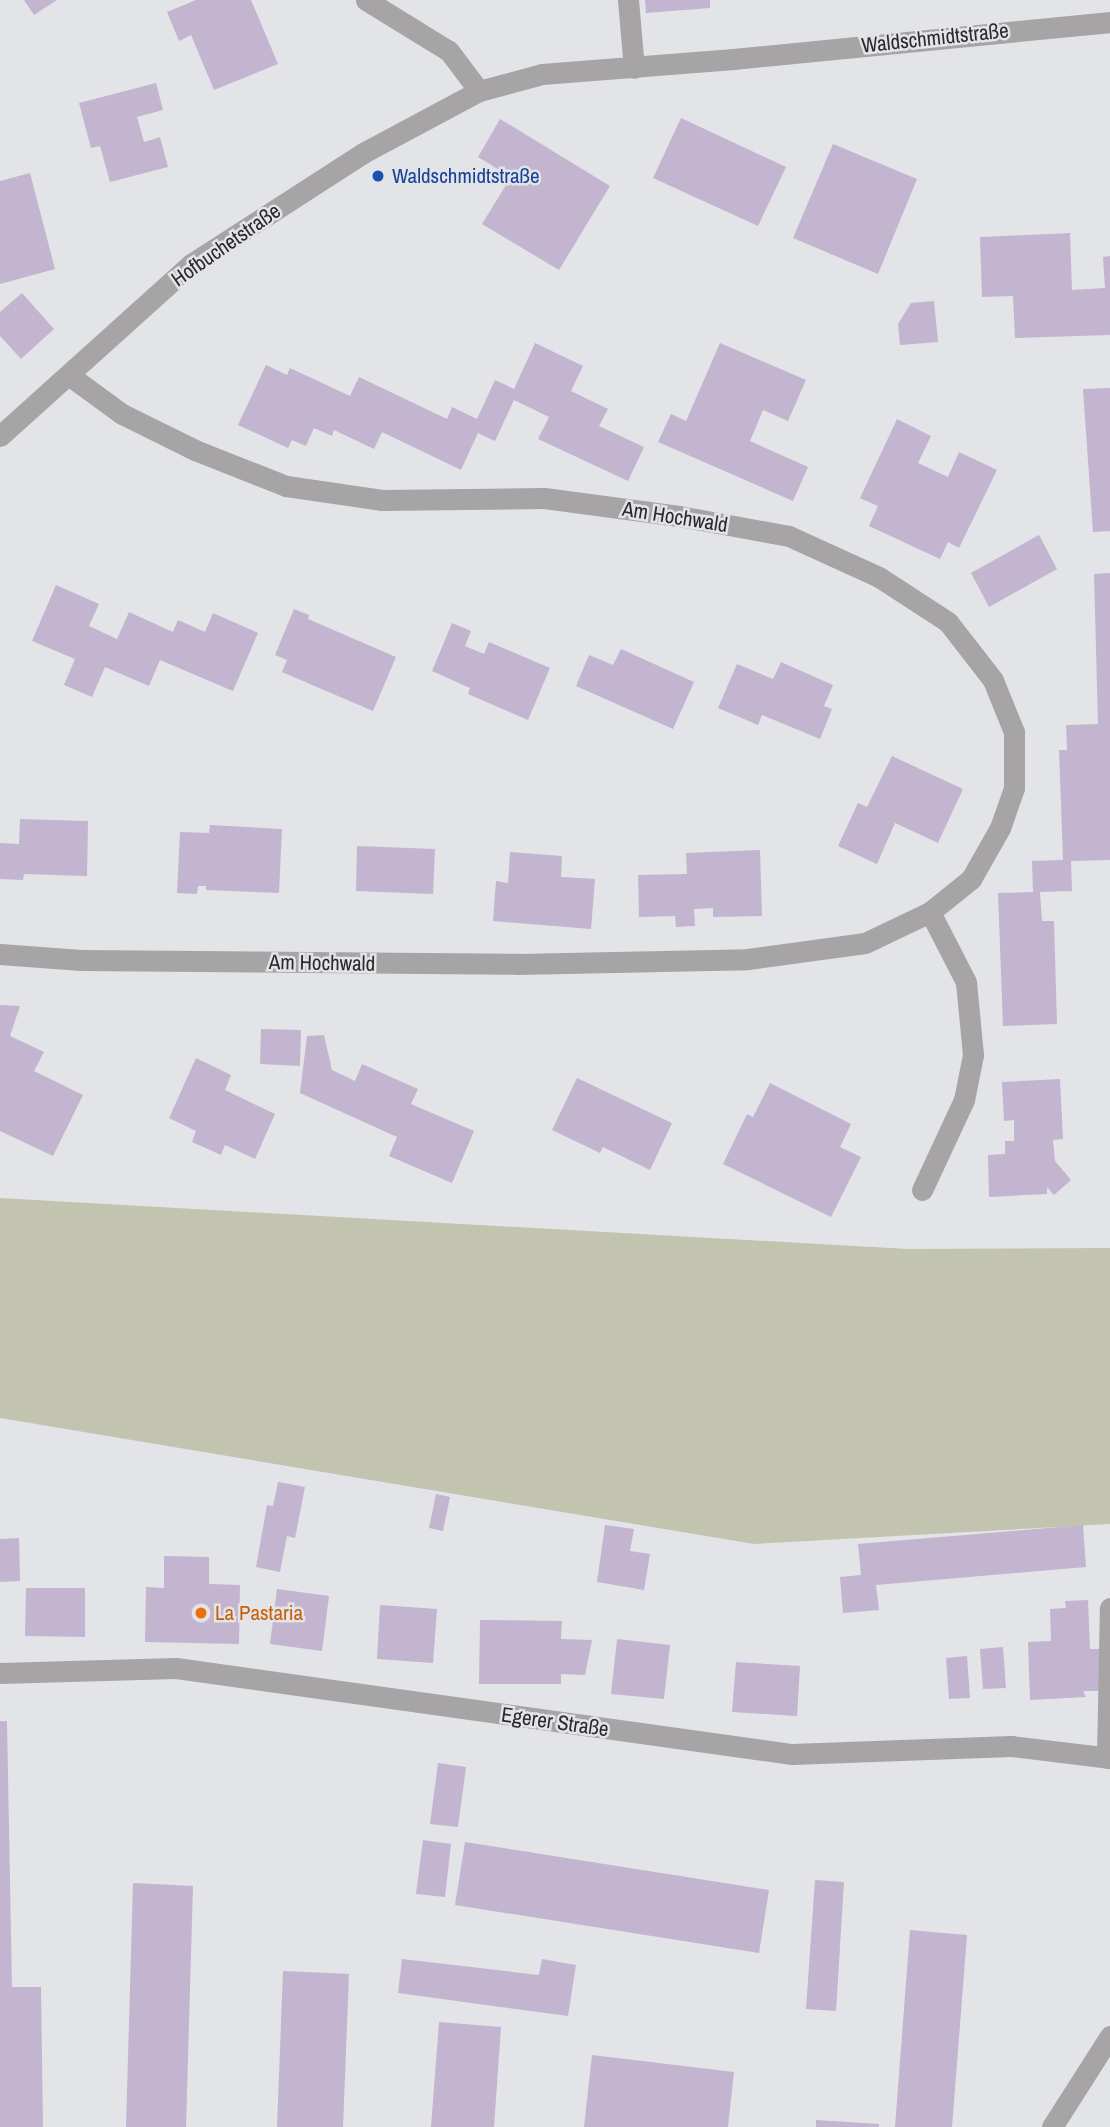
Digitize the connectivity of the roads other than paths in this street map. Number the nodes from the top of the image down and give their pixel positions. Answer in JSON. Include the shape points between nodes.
{"nodes":[{"id":1,"x":366,"y":0,"type":"edge"},
{"id":2,"x":628,"y":0,"type":"edge"},
{"id":3,"x":1110,"y":22,"type":"edge"},
{"id":4,"x":634,"y":68,"type":"junction"},
{"id":5,"x":479,"y":91,"type":"junction"},
{"id":6,"x":70,"y":376,"type":"junction"},
{"id":7,"x":0,"y":436,"type":"edge"},
{"id":8,"x":930,"y":912,"type":"junction"},
{"id":9,"x":0,"y":954,"type":"edge"},
{"id":10,"x":922,"y":1190,"type":"dead end"},
{"id":11,"x":1110,"y":1608,"type":"edge"},
{"id":12,"x":0,"y":1673,"type":"edge"},
{"id":13,"x":1109,"y":1758,"type":"edge"},
{"id":14,"x":1110,"y":2036,"type":"edge"},
{"id":15,"x":1052,"y":2127,"type":"edge"}],
"edges":[{"from":1,"to":5,"type":"street","via":[[450,51]]},
{"from":2,"to":4,"type":"street"},
{"from":3,"to":4,"type":"street","name":"Waldschmidtstraße"},
{"from":4,"to":5,"type":"street","name":"Waldschmidtstraße","via":[[542,74]]},
{"from":5,"to":6,"type":"street","name":"Hofbuchetstraße","via":[[363,153],[191,264]]},
{"from":6,"to":7,"type":"street","name":"Hofbuchetstraße"},
{"from":6,"to":8,"type":"street","name":"Am Hochwald","via":[[122,414],[195,450],[286,486],[382,500],[544,498],[679,516],[789,537],[879,577],[948,622],[993,680],[1014,733],[1014,788],[1000,828],[971,878]]},
{"from":8,"to":9,"type":"street","name":"Am Hochwald","via":[[865,943],[748,959],[504,964],[81,960]]},
{"from":8,"to":10,"type":"street","via":[[965,982],[973,1055],[964,1100]]},
{"from":11,"to":13,"type":"street"},
{"from":12,"to":13,"type":"street","name":"Egerer Straße","via":[[176,1668],[792,1754],[1011,1746]]},
{"from":14,"to":15,"type":"street"}]}
